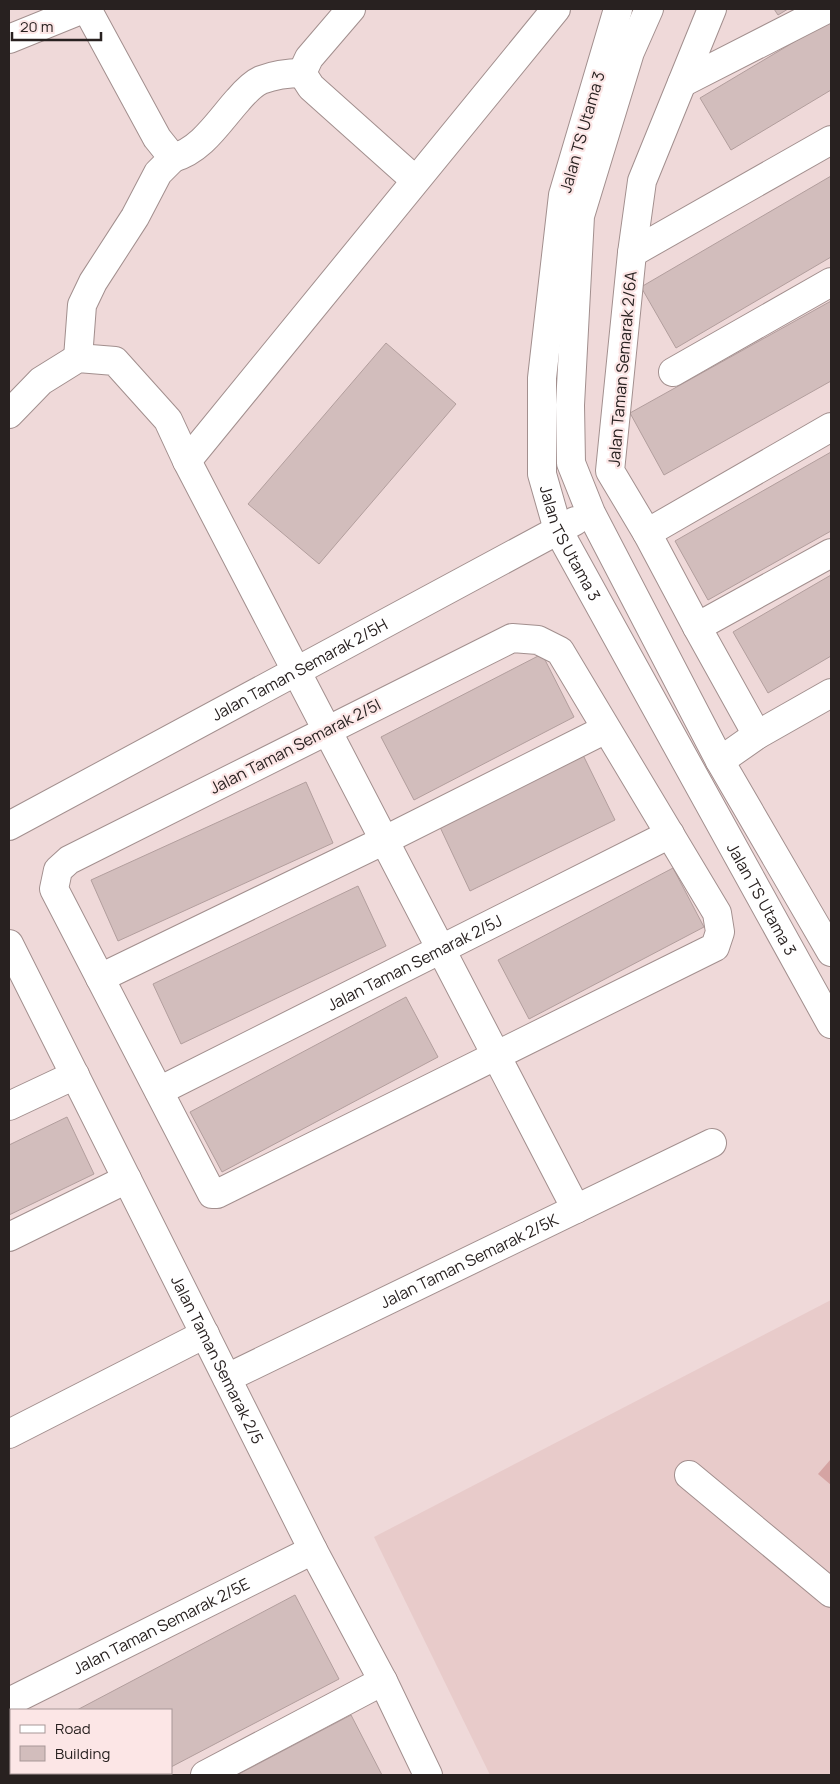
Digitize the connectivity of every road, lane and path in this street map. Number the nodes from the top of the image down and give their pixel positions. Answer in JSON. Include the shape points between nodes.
{"nodes":[{"id":1,"x":85,"y":9,"type":"edge"},
{"id":2,"x":351,"y":9,"type":"edge"},
{"id":3,"x":556,"y":9,"type":"edge"},
{"id":4,"x":618,"y":9,"type":"edge"},
{"id":5,"x":649,"y":9,"type":"edge"},
{"id":6,"x":712,"y":9,"type":"edge"},
{"id":7,"x":827,"y":9,"type":"edge"},
{"id":8,"x":9,"y":39,"type":"edge"},
{"id":9,"x":302,"y":73,"type":"junction"},
{"id":10,"x":682,"y":83,"type":"junction"},
{"id":11,"x":831,"y":140,"type":"edge"},
{"id":12,"x":173,"y":158,"type":"junction"},
{"id":13,"x":415,"y":180,"type":"junction"},
{"id":14,"x":632,"y":253,"type":"junction"},
{"id":15,"x":831,"y":282,"type":"edge"},
{"id":16,"x":78,"y":358,"type":"junction"},
{"id":17,"x":673,"y":372,"type":"dead end"},
{"id":18,"x":9,"y":414,"type":"edge"},
{"id":19,"x":831,"y":426,"type":"edge"},
{"id":20,"x":186,"y":461,"type":"junction"},
{"id":21,"x":591,"y":513,"type":"junction"},
{"id":22,"x":558,"y":530,"type":"junction"},
{"id":23,"x":647,"y":533,"type":"junction"},
{"id":24,"x":831,"y":553,"type":"edge"},
{"id":25,"x":697,"y":627,"type":"junction"},
{"id":26,"x":297,"y":671,"type":"junction"},
{"id":27,"x":831,"y":693,"type":"edge"},
{"id":28,"x":606,"y":729,"type":"junction"},
{"id":29,"x":328,"y":730,"type":"junction"},
{"id":30,"x":757,"y":735,"type":"junction"},
{"id":31,"x":720,"y":761,"type":"junction"},
{"id":32,"x":9,"y":826,"type":"edge"},
{"id":33,"x":670,"y":834,"type":"junction"},
{"id":34,"x":385,"y":840,"type":"junction"},
{"id":35,"x":442,"y":950,"type":"junction"},
{"id":36,"x":831,"y":952,"type":"edge"},
{"id":37,"x":12,"y":960,"type":"edge"},
{"id":38,"x":100,"y":978,"type":"junction"},
{"id":39,"x":831,"y":1024,"type":"edge"},
{"id":40,"x":497,"y":1056,"type":"junction"},
{"id":41,"x":75,"y":1075,"type":"junction"},
{"id":42,"x":159,"y":1091,"type":"junction"},
{"id":43,"x":9,"y":1106,"type":"edge"},
{"id":44,"x":712,"y":1143,"type":"dead end"},
{"id":45,"x":127,"y":1179,"type":"junction"},
{"id":46,"x":576,"y":1209,"type":"junction"},
{"id":47,"x":9,"y":1237,"type":"edge"},
{"id":48,"x":205,"y":1334,"type":"junction"},
{"id":49,"x":227,"y":1378,"type":"junction"},
{"id":50,"x":9,"y":1434,"type":"edge"},
{"id":51,"x":689,"y":1475,"type":"dead end"},
{"id":52,"x":313,"y":1550,"type":"junction"},
{"id":53,"x":831,"y":1593,"type":"edge"},
{"id":54,"x":384,"y":1681,"type":"junction"},
{"id":55,"x":9,"y":1702,"type":"edge"},
{"id":56,"x":205,"y":1775,"type":"edge"},
{"id":57,"x":428,"y":1775,"type":"edge"}],
"edges":[{"from":1,"to":8,"type":"street"},
{"from":1,"to":12,"type":"street","via":[[157,138]]},
{"from":2,"to":9,"type":"street","via":[[309,58]]},
{"from":3,"to":13,"type":"street"},
{"from":4,"to":22,"type":"street","name":"Jalan TS Utama 3","via":[[562,195],[542,378],[542,474]]},
{"from":5,"to":21,"type":"street","name":"Jalan TS Utama 3","via":[[630,52],[580,216],[570,405],[571,463]]},
{"from":6,"to":10,"type":"street","name":"Jalan Taman Semarak 2/6A"},
{"from":7,"to":10,"type":"street"},
{"from":9,"to":12,"type":"street","via":[[285,73],[260,80],[247,90],[199,145]]},
{"from":9,"to":13,"type":"street","via":[[311,87]]},
{"from":10,"to":14,"type":"street","name":"Jalan Taman Semarak 2/6A","via":[[642,181]]},
{"from":11,"to":14,"type":"street"},
{"from":12,"to":16,"type":"street","via":[[158,173],[135,218],[93,282],[82,305]]},
{"from":13,"to":20,"type":"street"},
{"from":14,"to":23,"type":"street","name":"Jalan Taman Semarak 2/6A","via":[[610,471]]},
{"from":15,"to":17,"type":"street"},
{"from":16,"to":18,"type":"street","via":[[41,381]]},
{"from":16,"to":20,"type":"street","via":[[115,361],[168,420]]},
{"from":19,"to":23,"type":"street"},
{"from":20,"to":26,"type":"street"},
{"from":21,"to":22,"type":"street","name":"Jalan Taman Semarak 2/5H"},
{"from":21,"to":31,"type":"street","name":"Jalan TS Utama 3"},
{"from":22,"to":26,"type":"street","name":"Jalan Taman Semarak 2/5H"},
{"from":22,"to":39,"type":"street","name":"Jalan TS Utama 3"},
{"from":23,"to":25,"type":"street","name":"Jalan Taman Semarak 2/6A"},
{"from":24,"to":25,"type":"street"},
{"from":25,"to":30,"type":"street","name":"Jalan Taman Semarak 2/6A"},
{"from":26,"to":29,"type":"street"},
{"from":26,"to":32,"type":"street","name":"Jalan Taman Semarak 2/5H"},
{"from":27,"to":30,"type":"street"},
{"from":28,"to":29,"type":"street","name":"Jalan Taman Semarak 2/5I","via":[[560,651],[538,640],[512,638]]},
{"from":28,"to":33,"type":"street"},
{"from":28,"to":34,"type":"street"},
{"from":29,"to":34,"type":"street"},
{"from":29,"to":38,"type":"street","name":"Jalan Taman Semarak 2/5I","via":[[69,860],[58,870],[54,889]]},
{"from":30,"to":31,"type":"street"},
{"from":31,"to":36,"type":"street","name":"Jalan TS Utama 3"},
{"from":33,"to":35,"type":"street","name":"Jalan Taman Semarak 2/5J"},
{"from":33,"to":40,"type":"street","via":[[717,913],[720,932],[715,947]]},
{"from":34,"to":35,"type":"street"},
{"from":34,"to":38,"type":"street"},
{"from":35,"to":40,"type":"street"},
{"from":35,"to":42,"type":"street","name":"Jalan Taman Semarak 2/5J"},
{"from":37,"to":41,"type":"street","name":"Jalan Taman Semarak 2/5"},
{"from":38,"to":42,"type":"street"},
{"from":40,"to":42,"type":"street","via":[[217,1194],[212,1194]]},
{"from":40,"to":46,"type":"street"},
{"from":41,"to":43,"type":"street"},
{"from":41,"to":45,"type":"street","name":"Jalan Taman Semarak 2/5"},
{"from":44,"to":46,"type":"street","name":"Jalan Taman Semarak 2/5K"},
{"from":45,"to":47,"type":"street"},
{"from":45,"to":48,"type":"street","name":"Jalan Taman Semarak 2/5"},
{"from":46,"to":49,"type":"street","name":"Jalan Taman Semarak 2/5K"},
{"from":48,"to":49,"type":"street","name":"Jalan Taman Semarak 2/5"},
{"from":48,"to":50,"type":"street"},
{"from":49,"to":52,"type":"street","name":"Jalan Taman Semarak 2/5"},
{"from":51,"to":53,"type":"street"},
{"from":52,"to":54,"type":"street","name":"Jalan Taman Semarak 2/5"},
{"from":52,"to":55,"type":"street","name":"Jalan Taman Semarak 2/5E"},
{"from":54,"to":56,"type":"street"},
{"from":54,"to":57,"type":"street","name":"Jalan Taman Semarak 2/5"}]}
